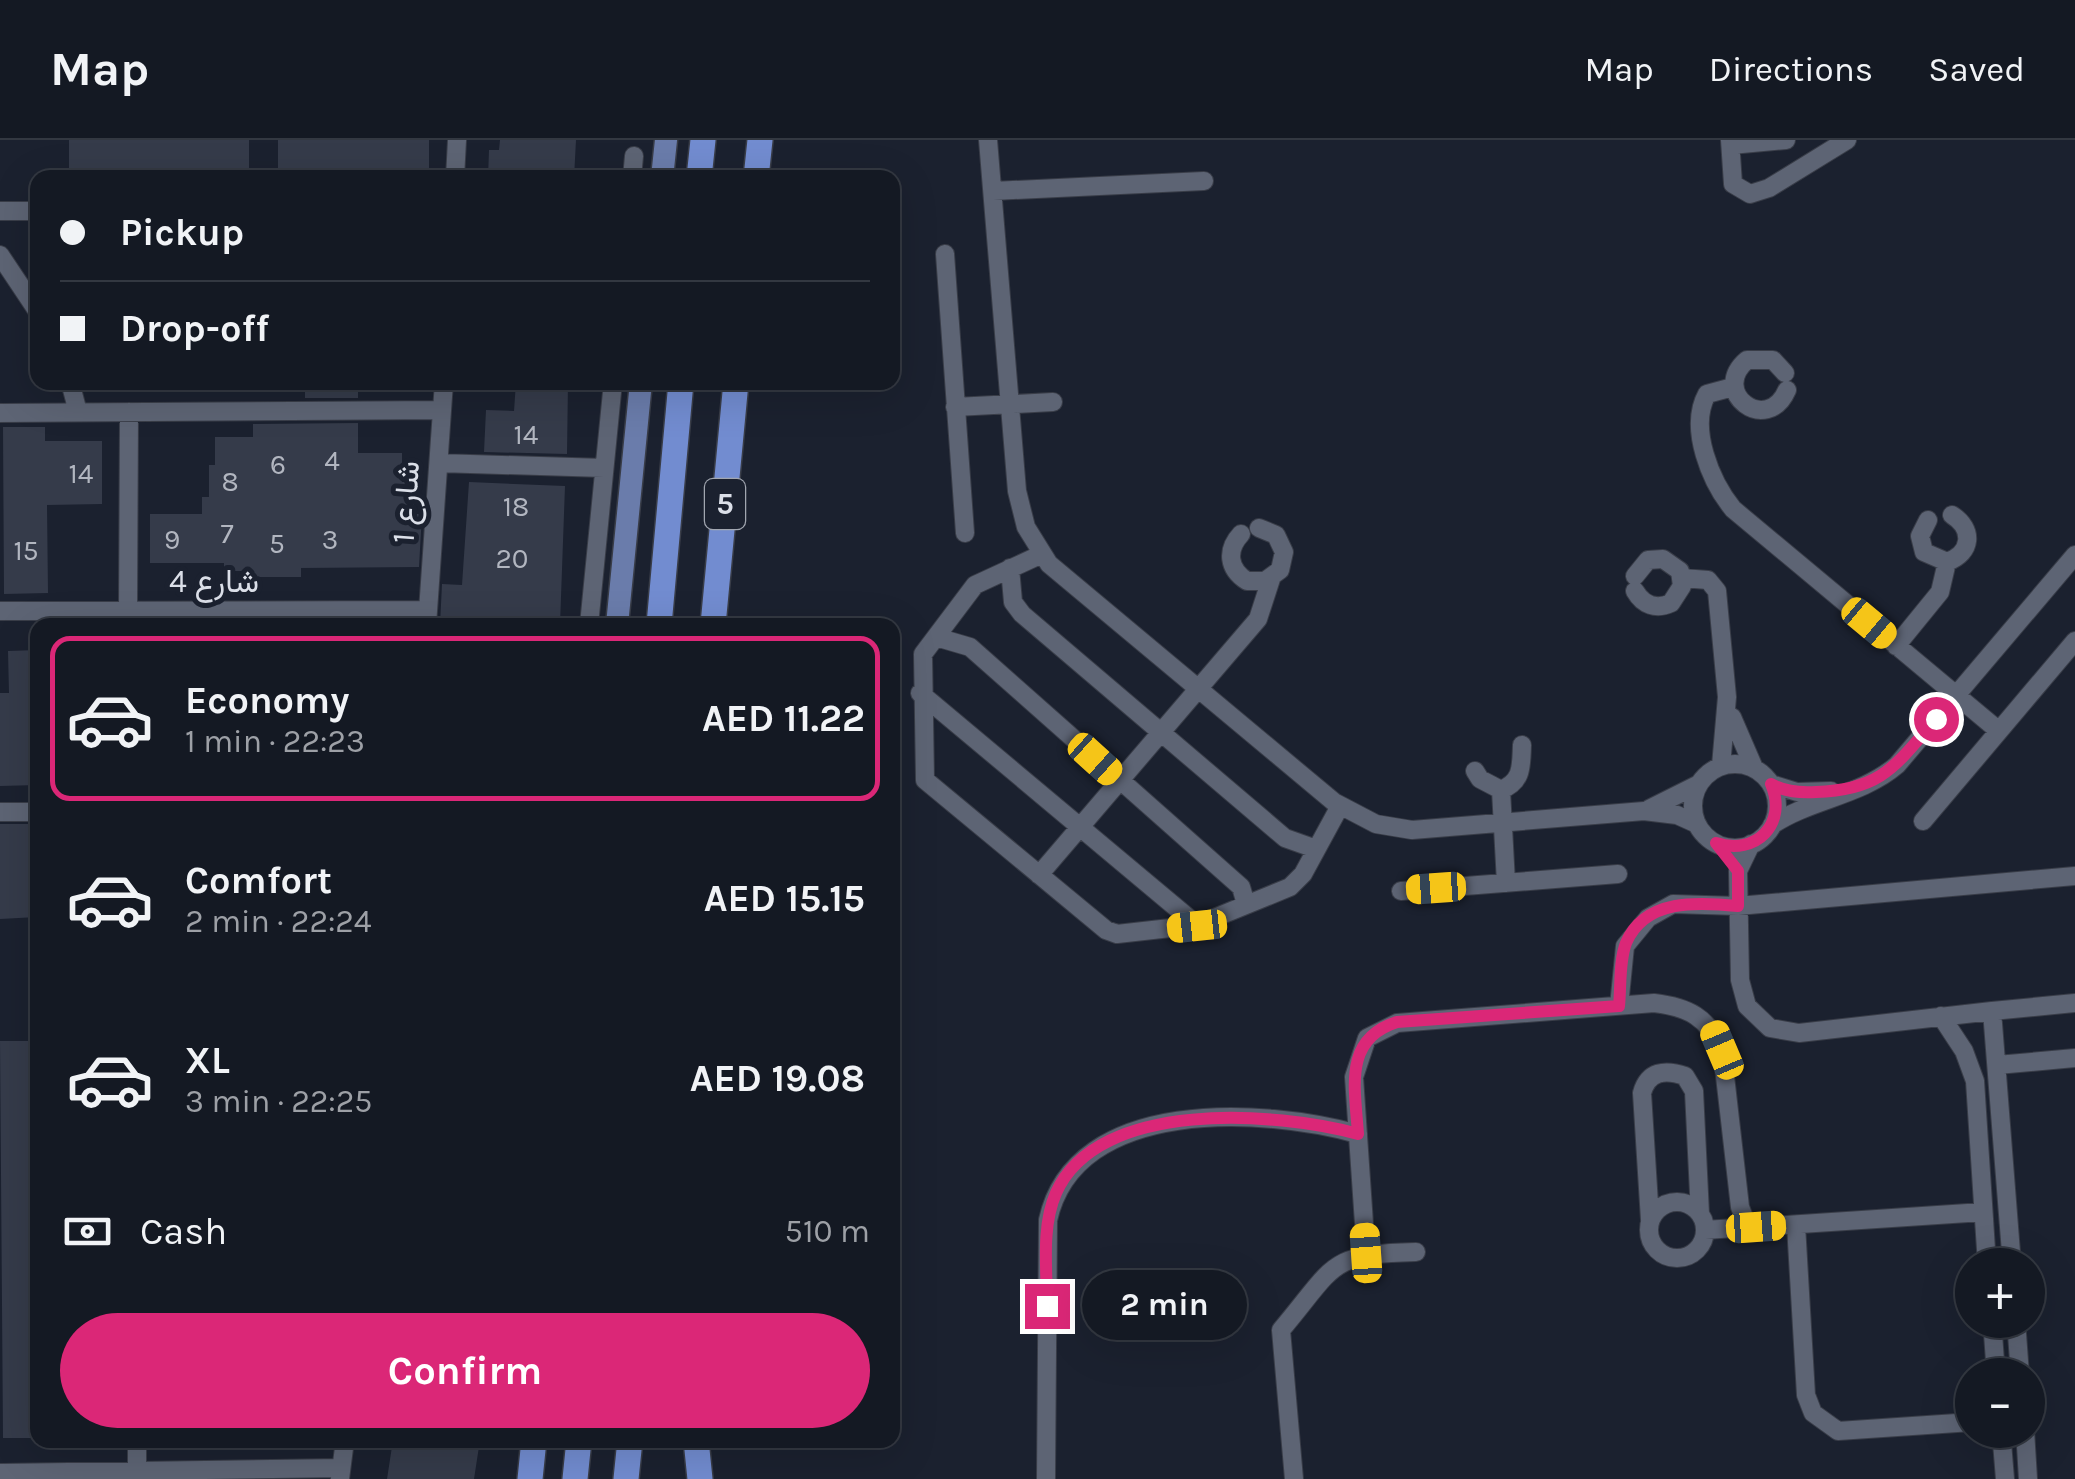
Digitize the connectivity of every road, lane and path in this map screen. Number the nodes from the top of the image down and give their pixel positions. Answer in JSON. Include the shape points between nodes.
{"nodes":[{"id":1,"x":456,"y":140,"type":"edge"},
{"id":2,"x":666,"y":140,"type":"edge"},
{"id":3,"x":702,"y":140,"type":"edge"},
{"id":4,"x":760,"y":140,"type":"edge"},
{"id":5,"x":988,"y":140,"type":"edge"},
{"id":6,"x":1786,"y":140,"type":"edge"},
{"id":7,"x":1847,"y":140,"type":"edge"},
{"id":8,"x":1730,"y":142,"type":"edge"},
{"id":9,"x":634,"y":156,"type":"dead end"},
{"id":10,"x":455,"y":170,"type":"edge"},
{"id":11,"x":633,"y":170,"type":"edge"},
{"id":12,"x":663,"y":170,"type":"edge"},
{"id":13,"x":700,"y":170,"type":"edge"},
{"id":14,"x":757,"y":170,"type":"edge"},
{"id":15,"x":1204,"y":180,"type":"dead end"},
{"id":16,"x":992,"y":191,"type":"junction"},
{"id":17,"x":0,"y":211,"type":"edge"},
{"id":18,"x":30,"y":211,"type":"edge"},
{"id":19,"x":945,"y":254,"type":"dead end"},
{"id":20,"x":0,"y":255,"type":"edge"},
{"id":21,"x":30,"y":300,"type":"edge"},
{"id":22,"x":1734,"y":387,"type":"junction"},
{"id":23,"x":72,"y":390,"type":"edge"},
{"id":24,"x":443,"y":390,"type":"edge"},
{"id":25,"x":611,"y":390,"type":"edge"},
{"id":26,"x":641,"y":390,"type":"edge"},
{"id":27,"x":680,"y":390,"type":"edge"},
{"id":28,"x":735,"y":390,"type":"edge"},
{"id":29,"x":1054,"y":402,"type":"dead end"},
{"id":30,"x":1010,"y":404,"type":"junction"},
{"id":31,"x":955,"y":407,"type":"junction"},
{"id":32,"x":442,"y":410,"type":"junction"},
{"id":33,"x":0,"y":412,"type":"edge"},
{"id":34,"x":78,"y":412,"type":"junction"},
{"id":35,"x":129,"y":412,"type":"junction"},
{"id":36,"x":438,"y":462,"type":"junction"},
{"id":37,"x":604,"y":468,"type":"junction"},
{"id":38,"x":1952,"y":515,"type":"dead end"},
{"id":39,"x":1928,"y":520,"type":"dead end"},
{"id":40,"x":965,"y":533,"type":"dead end"},
{"id":41,"x":1040,"y":555,"type":"junction"},
{"id":42,"x":2075,"y":555,"type":"edge"},
{"id":43,"x":1947,"y":562,"type":"junction"},
{"id":44,"x":1010,"y":568,"type":"junction"},
{"id":45,"x":1682,"y":578,"type":"junction"},
{"id":46,"x":1272,"y":579,"type":"junction"},
{"id":47,"x":0,"y":611,"type":"edge"},
{"id":48,"x":128,"y":611,"type":"junction"},
{"id":49,"x":428,"y":618,"type":"edge"},
{"id":50,"x":591,"y":618,"type":"edge"},
{"id":51,"x":618,"y":618,"type":"edge"},
{"id":52,"x":660,"y":618,"type":"edge"},
{"id":53,"x":714,"y":618,"type":"edge"},
{"id":54,"x":936,"y":637,"type":"junction"},
{"id":55,"x":2075,"y":641,"type":"edge"},
{"id":56,"x":1896,"y":646,"type":"junction"},
{"id":57,"x":1200,"y":690,"type":"junction"},
{"id":58,"x":920,"y":693,"type":"junction"},
{"id":59,"x":1956,"y":696,"type":"junction"},
{"id":60,"x":1727,"y":697,"type":"junction"},
{"id":61,"x":1164,"y":732,"type":"junction"},
{"id":62,"x":1999,"y":732,"type":"junction"},
{"id":63,"x":1522,"y":745,"type":"dead end"},
{"id":64,"x":1721,"y":766,"type":"junction"},
{"id":65,"x":1754,"y":768,"type":"junction"},
{"id":66,"x":1475,"y":770,"type":"dead end"},
{"id":67,"x":1120,"y":782,"type":"junction"},
{"id":68,"x":1699,"y":784,"type":"junction"},
{"id":69,"x":1771,"y":784,"type":"junction"},
{"id":70,"x":1501,"y":790,"type":"junction"},
{"id":71,"x":1846,"y":791,"type":"junction"},
{"id":72,"x":1340,"y":806,"type":"junction"},
{"id":73,"x":1644,"y":811,"type":"junction"},
{"id":74,"x":0,"y":812,"type":"edge"},
{"id":75,"x":30,"y":812,"type":"edge"},
{"id":76,"x":1923,"y":821,"type":"dead end"},
{"id":77,"x":1502,"y":823,"type":"junction"},
{"id":78,"x":1697,"y":824,"type":"junction"},
{"id":79,"x":1772,"y":824,"type":"junction"},
{"id":80,"x":1081,"y":826,"type":"junction"},
{"id":81,"x":1716,"y":843,"type":"junction"},
{"id":82,"x":1751,"y":844,"type":"junction"},
{"id":83,"x":1316,"y":849,"type":"junction"},
{"id":84,"x":1738,"y":871,"type":"junction"},
{"id":85,"x":1618,"y":874,"type":"dead end"},
{"id":86,"x":1039,"y":875,"type":"junction"},
{"id":87,"x":2075,"y":876,"type":"edge"},
{"id":88,"x":1506,"y":882,"type":"junction"},
{"id":89,"x":1401,"y":891,"type":"dead end"},
{"id":90,"x":1246,"y":904,"type":"junction"},
{"id":91,"x":1738,"y":906,"type":"junction"},
{"id":92,"x":1197,"y":926,"type":"junction"},
{"id":93,"x":2075,"y":1004,"type":"edge"},
{"id":94,"x":1619,"y":1006,"type":"junction"},
{"id":95,"x":1992,"y":1010,"type":"junction"},
{"id":96,"x":1941,"y":1016,"type":"junction"},
{"id":97,"x":2075,"y":1058,"type":"edge"},
{"id":98,"x":1997,"y":1064,"type":"junction"},
{"id":99,"x":1358,"y":1134,"type":"junction"},
{"id":100,"x":1983,"y":1212,"type":"junction"},
{"id":101,"x":1650,"y":1220,"type":"junction"},
{"id":102,"x":1745,"y":1220,"type":"junction"},
{"id":103,"x":1703,"y":1222,"type":"junction"},
{"id":104,"x":1796,"y":1225,"type":"junction"},
{"id":105,"x":1986,"y":1248,"type":"edge"},
{"id":106,"x":2011,"y":1248,"type":"edge"},
{"id":107,"x":1416,"y":1252,"type":"dead end"},
{"id":108,"x":1366,"y":1253,"type":"junction"},
{"id":109,"x":1955,"y":1423,"type":"edge"},
{"id":110,"x":137,"y":1448,"type":"edge"},
{"id":111,"x":344,"y":1448,"type":"edge"},
{"id":112,"x":533,"y":1448,"type":"edge"},
{"id":113,"x":578,"y":1448,"type":"edge"},
{"id":114,"x":629,"y":1448,"type":"edge"},
{"id":115,"x":697,"y":1448,"type":"edge"},
{"id":116,"x":2002,"y":1448,"type":"edge"},
{"id":117,"x":2025,"y":1448,"type":"edge"},
{"id":118,"x":138,"y":1472,"type":"junction"},
{"id":119,"x":0,"y":1473,"type":"edge"},
{"id":120,"x":340,"y":1473,"type":"edge"},
{"id":121,"x":59,"y":1476,"type":"edge"},
{"id":122,"x":530,"y":1479,"type":"edge"},
{"id":123,"x":575,"y":1479,"type":"edge"},
{"id":124,"x":626,"y":1479,"type":"edge"},
{"id":125,"x":700,"y":1479,"type":"edge"},
{"id":126,"x":1046,"y":1479,"type":"edge"},
{"id":127,"x":1294,"y":1479,"type":"edge"},
{"id":128,"x":2005,"y":1479,"type":"edge"},
{"id":129,"x":2028,"y":1479,"type":"edge"}],
"edges":[{"from":1,"to":10,"type":"street"},
{"from":2,"to":12,"type":"main road"},
{"from":3,"to":13,"type":"highway"},
{"from":4,"to":14,"type":"highway"},
{"from":5,"to":16,"type":"street"},
{"from":6,"to":8,"type":"street"},
{"from":7,"to":8,"type":"street","via":[[1750,194],[1733,184]]},
{"from":9,"to":11,"type":"street"},
{"from":15,"to":16,"type":"street"},
{"from":16,"to":30,"type":"street"},
{"from":17,"to":18,"type":"street"},
{"from":19,"to":31,"type":"street"},
{"from":20,"to":21,"type":"street"},
{"from":22,"to":22,"type":"street","via":[[1740,366],[1755,357],[1773,360],[1786,382],[1777,405],[1760,412],[1744,406]]},
{"from":22,"to":56,"type":"street","via":[[1707,394],[1701,410],[1705,453],[1719,491]]},
{"from":23,"to":34,"type":"street"},
{"from":24,"to":32,"type":"street","name":"شارع 1"},
{"from":25,"to":37,"type":"street"},
{"from":26,"to":51,"type":"main road"},
{"from":27,"to":52,"type":"highway","number":"5"},
{"from":28,"to":53,"type":"highway","number":"5"},
{"from":29,"to":30,"type":"street"},
{"from":30,"to":31,"type":"street"},
{"from":30,"to":41,"type":"street","via":[[1021,509]]},
{"from":31,"to":40,"type":"street"},
{"from":32,"to":35,"type":"street"},
{"from":32,"to":36,"type":"street","name":"شارع 1"},
{"from":33,"to":34,"type":"street"},
{"from":34,"to":35,"type":"street"},
{"from":35,"to":48,"type":"street"},
{"from":36,"to":37,"type":"street"},
{"from":36,"to":49,"type":"street","name":"شارع 1"},
{"from":37,"to":50,"type":"street"},
{"from":38,"to":43,"type":"street","via":[[1965,526],[1968,541]]},
{"from":39,"to":43,"type":"street","via":[[1920,536],[1924,552]]},
{"from":41,"to":44,"type":"street"},
{"from":41,"to":57,"type":"street"},
{"from":42,"to":59,"type":"street"},
{"from":43,"to":56,"type":"street","via":[[1940,592]]},
{"from":44,"to":54,"type":"street","via":[[976,586]]},
{"from":44,"to":61,"type":"street","via":[[1013,602],[1022,614]]},
{"from":45,"to":45,"type":"street","via":[[1680,592],[1664,606],[1650,606],[1635,584],[1648,560],[1663,558]]},
{"from":45,"to":60,"type":"street","via":[[1708,580],[1716,591]]},
{"from":46,"to":46,"type":"street","via":[[1253,582],[1237,573],[1230,556],[1250,531],[1276,535],[1283,546],[1283,564]]},
{"from":46,"to":57,"type":"street","via":[[1258,619]]},
{"from":47,"to":48,"type":"street","name":"شارع 4"},
{"from":48,"to":49,"type":"street","name":"شارع 4"},
{"from":54,"to":58,"type":"street","via":[[922,654]]},
{"from":54,"to":67,"type":"street","via":[[970,647]]},
{"from":55,"to":62,"type":"street"},
{"from":56,"to":59,"type":"street"},
{"from":57,"to":61,"type":"street"},
{"from":57,"to":72,"type":"street"},
{"from":58,"to":80,"type":"street"},
{"from":58,"to":86,"type":"street","via":[[925,780]]},
{"from":59,"to":62,"type":"street"},
{"from":59,"to":71,"type":"street","via":[[1886,774]]},
{"from":60,"to":64,"type":"street"},
{"from":60,"to":65,"type":"street"},
{"from":61,"to":67,"type":"street"},
{"from":61,"to":83,"type":"street","via":[[1286,838]]},
{"from":62,"to":76,"type":"street"},
{"from":63,"to":70,"type":"street","via":[[1520,775]]},
{"from":64,"to":65,"type":"street"},
{"from":64,"to":68,"type":"street"},
{"from":65,"to":69,"type":"street"},
{"from":66,"to":70,"type":"street"},
{"from":67,"to":80,"type":"street"},
{"from":67,"to":90,"type":"street","via":[[1241,887]]},
{"from":68,"to":73,"type":"street"},
{"from":68,"to":78,"type":"street"},
{"from":69,"to":71,"type":"street","via":[[1797,792]]},
{"from":69,"to":79,"type":"street"},
{"from":70,"to":77,"type":"street"},
{"from":71,"to":79,"type":"street"},
{"from":72,"to":77,"type":"street","via":[[1376,824],[1412,830]]},
{"from":72,"to":83,"type":"street"},
{"from":73,"to":77,"type":"street"},
{"from":73,"to":78,"type":"street"},
{"from":74,"to":75,"type":"street"},
{"from":77,"to":88,"type":"street"},
{"from":78,"to":81,"type":"street"},
{"from":79,"to":82,"type":"street"},
{"from":80,"to":86,"type":"street"},
{"from":80,"to":92,"type":"street"},
{"from":81,"to":82,"type":"street"},
{"from":81,"to":84,"type":"street"},
{"from":82,"to":84,"type":"street"},
{"from":83,"to":90,"type":"street","via":[[1290,887]]},
{"from":84,"to":91,"type":"street"},
{"from":85,"to":88,"type":"street"},
{"from":86,"to":92,"type":"street","via":[[1117,934]]},
{"from":87,"to":91,"type":"street"},
{"from":88,"to":89,"type":"street"},
{"from":90,"to":92,"type":"street"},
{"from":91,"to":94,"type":"street","via":[[1673,904],[1632,932],[1624,946]]},
{"from":91,"to":96,"type":"street","via":[[1740,980],[1747,1006],[1770,1028],[1798,1033]]},
{"from":93,"to":95,"type":"street"},
{"from":94,"to":99,"type":"street","via":[[1381,1028],[1367,1038],[1358,1058]]},
{"from":94,"to":102,"type":"street","via":[[1679,1006],[1714,1029]]},
{"from":95,"to":96,"type":"street"},
{"from":95,"to":98,"type":"street"},
{"from":96,"to":100,"type":"street","via":[[1975,1081]]},
{"from":97,"to":98,"type":"street"},
{"from":98,"to":106,"type":"street"},
{"from":99,"to":108,"type":"street"},
{"from":99,"to":126,"type":"street","via":[[1314,1122],[1223,1116],[1134,1133],[1078,1161],[1058,1188],[1048,1220]]},
{"from":100,"to":104,"type":"street"},
{"from":100,"to":105,"type":"street"},
{"from":101,"to":103,"type":"street","via":[[1661,1206],[1678,1201]]},
{"from":101,"to":103,"type":"street","via":[[1650,1238],[1668,1256],[1693,1253]]},
{"from":101,"to":103,"type":"street","via":[[1642,1093],[1650,1076],[1662,1072],[1685,1076],[1694,1092]]},
{"from":102,"to":103,"type":"street","via":[[1735,1228]]},
{"from":102,"to":104,"type":"street","via":[[1756,1227]]},
{"from":104,"to":109,"type":"street","via":[[1806,1395],[1813,1414],[1838,1431]]},
{"from":107,"to":108,"type":"street"},
{"from":108,"to":127,"type":"street","via":[[1338,1262],[1278,1337]]},
{"from":110,"to":118,"type":"street"},
{"from":111,"to":120,"type":"street"},
{"from":112,"to":122,"type":"highway"},
{"from":113,"to":123,"type":"highway"},
{"from":114,"to":124,"type":"highway"},
{"from":115,"to":125,"type":"highway"},
{"from":116,"to":128,"type":"street"},
{"from":117,"to":129,"type":"street"},
{"from":118,"to":120,"type":"street"},
{"from":118,"to":121,"type":"street"},
{"from":119,"to":121,"type":"street"}]}
